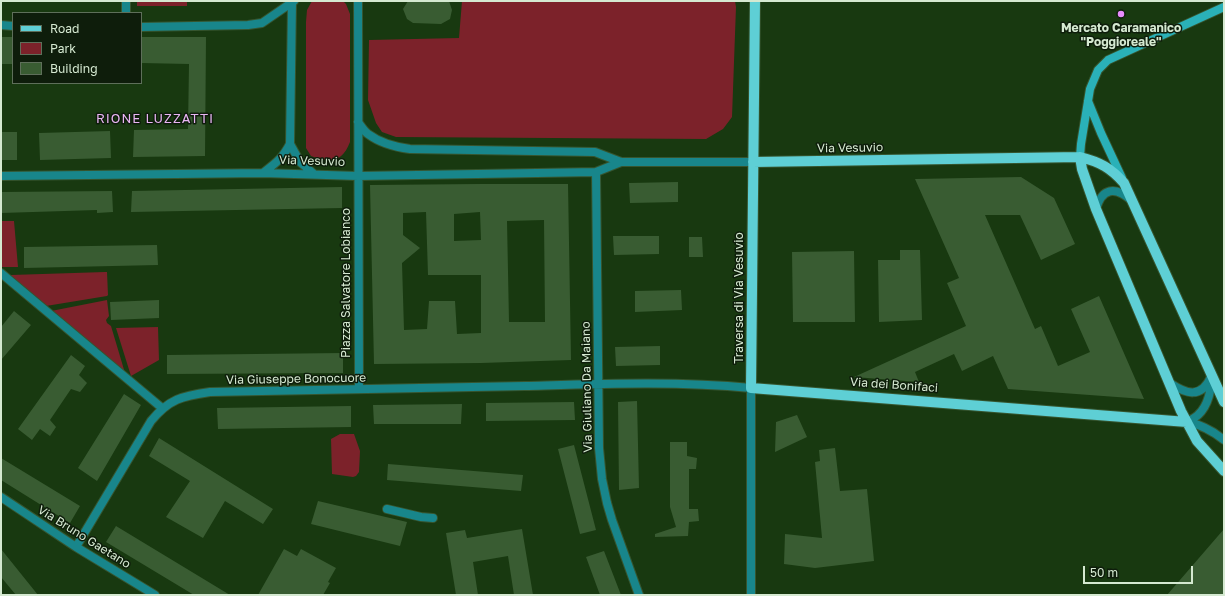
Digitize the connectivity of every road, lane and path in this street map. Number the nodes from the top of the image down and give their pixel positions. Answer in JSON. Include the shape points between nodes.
{"nodes":[{"id":1,"x":126,"y":1,"type":"edge"},
{"id":2,"x":358,"y":1,"type":"edge"},
{"id":3,"x":364,"y":1,"type":"edge"},
{"id":4,"x":755,"y":1,"type":"edge"},
{"id":5,"x":292,"y":2,"type":"edge"},
{"id":6,"x":1224,"y":7,"type":"edge"},
{"id":7,"x":126,"y":12,"type":"edge"},
{"id":8,"x":358,"y":12,"type":"junction"},
{"id":9,"x":1,"y":25,"type":"edge"},
{"id":10,"x":12,"y":26,"type":"edge"},
{"id":11,"x":142,"y":27,"type":"edge"},
{"id":12,"x":1088,"y":100,"type":"junction"},
{"id":13,"x":358,"y":122,"type":"junction"},
{"id":14,"x":290,"y":144,"type":"junction"},
{"id":15,"x":1080,"y":157,"type":"junction"},
{"id":16,"x":621,"y":162,"type":"junction"},
{"id":17,"x":753,"y":162,"type":"junction"},
{"id":18,"x":596,"y":172,"type":"junction"},
{"id":19,"x":263,"y":173,"type":"junction"},
{"id":20,"x":314,"y":174,"type":"junction"},
{"id":21,"x":1,"y":176,"type":"edge"},
{"id":22,"x":358,"y":176,"type":"junction"},
{"id":23,"x":1124,"y":183,"type":"junction"},
{"id":24,"x":1132,"y":200,"type":"junction"},
{"id":25,"x":1096,"y":209,"type":"junction"},
{"id":26,"x":1,"y":273,"type":"edge"},
{"id":27,"x":1212,"y":376,"type":"junction"},
{"id":28,"x":1170,"y":382,"type":"junction"},
{"id":29,"x":598,"y":384,"type":"junction"},
{"id":30,"x":751,"y":388,"type":"junction"},
{"id":31,"x":359,"y":389,"type":"junction"},
{"id":32,"x":1224,"y":402,"type":"edge"},
{"id":33,"x":162,"y":408,"type":"junction"},
{"id":34,"x":1187,"y":422,"type":"junction"},
{"id":35,"x":1224,"y":440,"type":"edge"},
{"id":36,"x":1224,"y":471,"type":"edge"},
{"id":37,"x":1,"y":498,"type":"edge"},
{"id":38,"x":387,"y":509,"type":"dead end"},
{"id":39,"x":433,"y":518,"type":"dead end"},
{"id":40,"x":76,"y":547,"type":"junction"},
{"id":41,"x":155,"y":595,"type":"edge"},
{"id":42,"x":639,"y":595,"type":"edge"},
{"id":43,"x":750,"y":595,"type":"edge"}],
"edges":[{"from":1,"to":7,"type":"street"},
{"from":2,"to":8,"type":"street","name":"Piazza Salvatore Lobianco"},
{"from":3,"to":8,"type":"street"},
{"from":4,"to":17,"type":"main road","name":"Traversa di Via Vesuvio"},
{"from":5,"to":11,"type":"street","via":[[262,23]]},
{"from":5,"to":14,"type":"street"},
{"from":6,"to":12,"type":"main road","via":[[1108,60],[1098,70]]},
{"from":8,"to":13,"type":"street","name":"Piazza Salvatore Lobianco"},
{"from":9,"to":10,"type":"street"},
{"from":12,"to":15,"type":"main road"},
{"from":12,"to":23,"type":"main road"},
{"from":13,"to":16,"type":"street","name":"Via Vesuvio","via":[[367,134],[381,142],[410,149],[595,152]]},
{"from":13,"to":22,"type":"street","name":"Piazza Salvatore Lobianco"},
{"from":14,"to":19,"type":"street","via":[[278,162]]},
{"from":14,"to":20,"type":"street","via":[[300,162]]},
{"from":15,"to":17,"type":"main road","name":"Via Vesuvio"},
{"from":15,"to":23,"type":"main road","name":"Via Vesuvio","via":[[1103,164]]},
{"from":15,"to":25,"type":"main road"},
{"from":16,"to":17,"type":"street","name":"Via Vesuvio"},
{"from":16,"to":18,"type":"street","name":"Via Vesuvio"},
{"from":17,"to":30,"type":"main road","name":"Traversa di Via Vesuvio"},
{"from":18,"to":22,"type":"street","name":"Via Vesuvio"},
{"from":18,"to":29,"type":"street","name":"Via Giuliano Da Maiano"},
{"from":19,"to":20,"type":"street","name":"Via Vesuvio"},
{"from":19,"to":21,"type":"street","name":"Via Vesuvio"},
{"from":20,"to":22,"type":"street","name":"Via Vesuvio"},
{"from":22,"to":31,"type":"street","name":"Piazza Salvatore Lobianco"},
{"from":23,"to":24,"type":"main road"},
{"from":24,"to":25,"type":"street","via":[[1126,195],[1110,191],[1103,194]]},
{"from":24,"to":27,"type":"main road"},
{"from":25,"to":28,"type":"main road"},
{"from":26,"to":33,"type":"street"},
{"from":27,"to":28,"type":"street","via":[[1203,389],[1195,392],[1180,390]]},
{"from":27,"to":32,"type":"main road"},
{"from":27,"to":34,"type":"street","via":[[1210,394],[1205,405],[1198,415]]},
{"from":28,"to":34,"type":"main road"},
{"from":29,"to":30,"type":"street","name":"Via dei Bonifaci","via":[[694,384]]},
{"from":29,"to":31,"type":"street","name":"Via Giuseppe Bonocuore"},
{"from":29,"to":42,"type":"street","name":"Via Giuliano Da Maiano","via":[[602,478],[612,520]]},
{"from":30,"to":34,"type":"main road","name":"Via dei Bonifaci"},
{"from":30,"to":43,"type":"street","name":"Traversa di Via Vesuvio"},
{"from":31,"to":33,"type":"street","name":"Via Giuseppe Bonocuore","via":[[210,392],[173,400]]},
{"from":33,"to":40,"type":"street","name":"Via Giuseppe Bonocuore","via":[[151,421]]},
{"from":34,"to":35,"type":"street","via":[[1207,427]]},
{"from":34,"to":36,"type":"main road","via":[[1197,442]]},
{"from":37,"to":40,"type":"street","name":"Via Bruno Gaetano"},
{"from":38,"to":39,"type":"street"},
{"from":40,"to":41,"type":"street","name":"Via Bruno Gaetano"}]}
